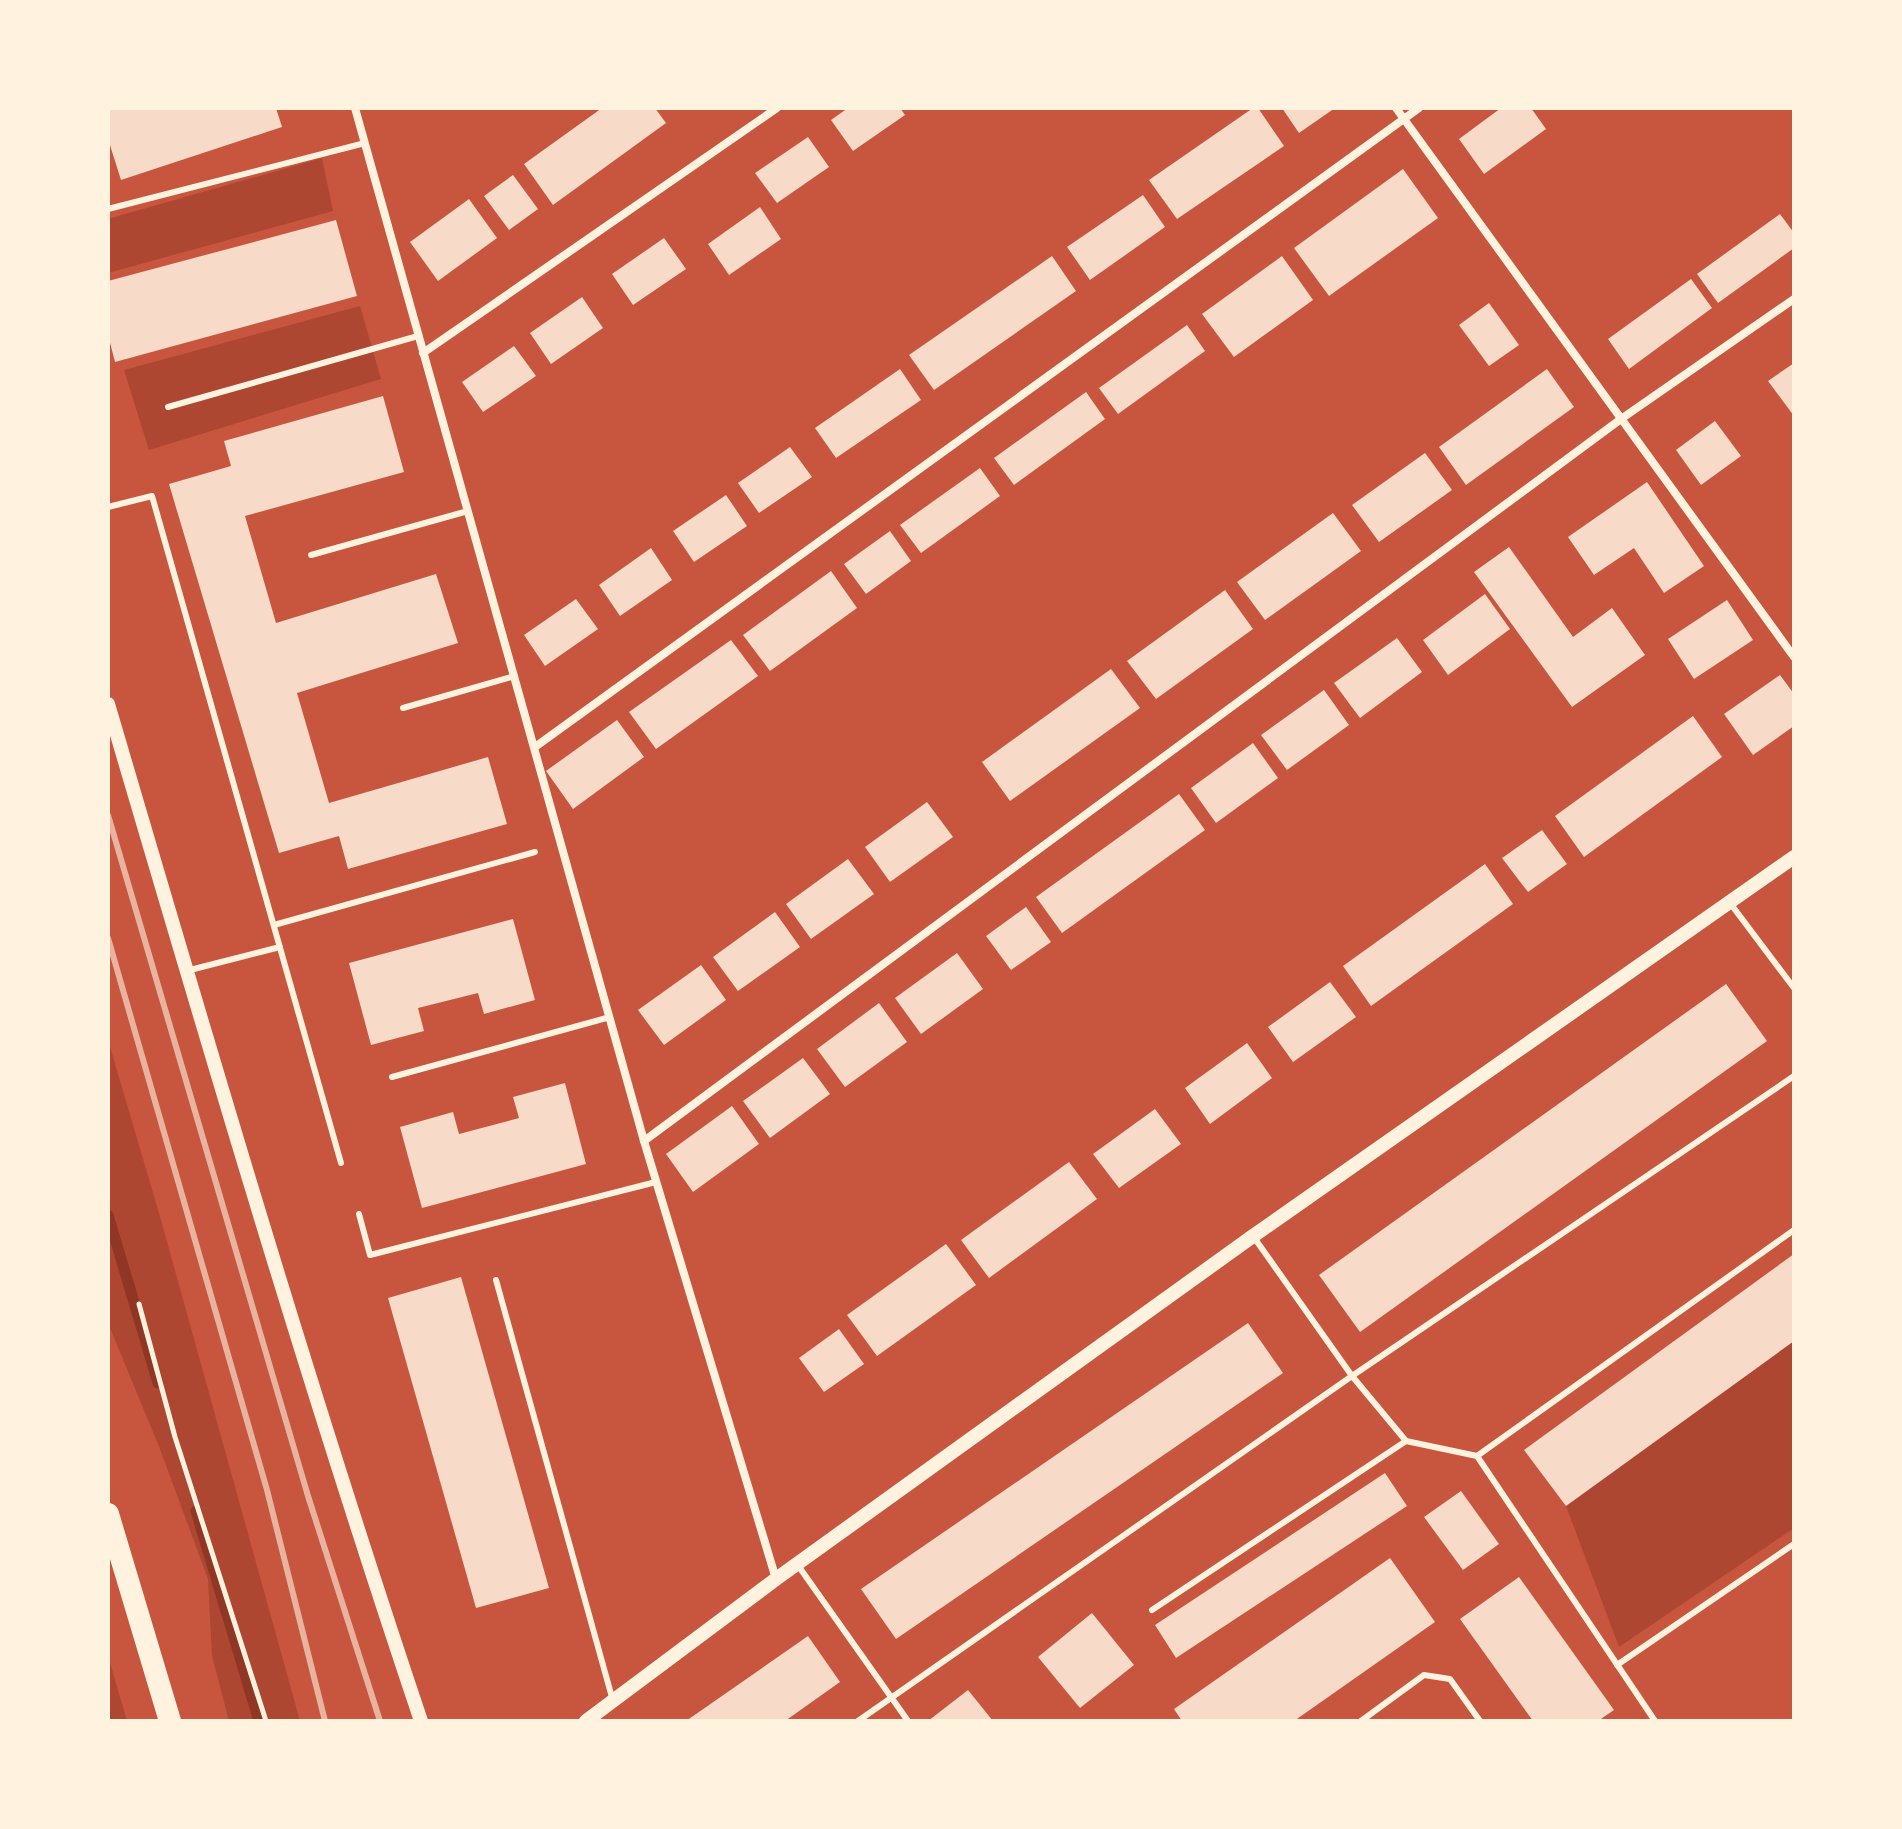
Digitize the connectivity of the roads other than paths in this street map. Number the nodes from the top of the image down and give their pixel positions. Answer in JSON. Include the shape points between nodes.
{"nodes":[{"id":1,"x":355,"y":108,"type":"edge"},
{"id":2,"x":777,"y":108,"type":"edge"},
{"id":3,"x":1396,"y":108,"type":"edge"},
{"id":4,"x":1419,"y":108,"type":"edge"},
{"id":5,"x":1403,"y":119,"type":"junction"},
{"id":6,"x":365,"y":143,"type":"junction"},
{"id":7,"x":108,"y":209,"type":"edge"},
{"id":8,"x":1794,"y":299,"type":"edge"},
{"id":9,"x":418,"y":336,"type":"junction"},
{"id":10,"x":423,"y":353,"type":"junction"},
{"id":11,"x":168,"y":407,"type":"dead end"},
{"id":12,"x":1621,"y":419,"type":"junction"},
{"id":13,"x":108,"y":507,"type":"edge"},
{"id":14,"x":468,"y":511,"type":"junction"},
{"id":15,"x":311,"y":555,"type":"dead end"},
{"id":16,"x":1794,"y":657,"type":"edge"},
{"id":17,"x":515,"y":676,"type":"junction"},
{"id":18,"x":108,"y":704,"type":"edge"},
{"id":19,"x":403,"y":708,"type":"dead end"},
{"id":20,"x":535,"y":747,"type":"junction"},
{"id":21,"x":535,"y":852,"type":"dead end"},
{"id":22,"x":1794,"y":857,"type":"edge"},
{"id":23,"x":1730,"y":903,"type":"junction"},
{"id":24,"x":274,"y":925,"type":"junction"},
{"id":25,"x":280,"y":947,"type":"junction"},
{"id":26,"x":186,"y":971,"type":"junction"},
{"id":27,"x":1794,"y":988,"type":"edge"},
{"id":28,"x":610,"y":1017,"type":"junction"},
{"id":29,"x":1794,"y":1076,"type":"edge"},
{"id":30,"x":392,"y":1077,"type":"dead end"},
{"id":31,"x":644,"y":1141,"type":"junction"},
{"id":32,"x":341,"y":1163,"type":"dead end"},
{"id":33,"x":656,"y":1182,"type":"junction"},
{"id":34,"x":359,"y":1214,"type":"dead end"},
{"id":35,"x":1794,"y":1230,"type":"edge"},
{"id":36,"x":1253,"y":1236,"type":"junction"},
{"id":37,"x":496,"y":1280,"type":"dead end"},
{"id":38,"x":1352,"y":1376,"type":"junction"},
{"id":39,"x":1406,"y":1441,"type":"junction"},
{"id":40,"x":1477,"y":1456,"type":"junction"},
{"id":41,"x":108,"y":1514,"type":"edge"},
{"id":42,"x":1794,"y":1544,"type":"edge"},
{"id":43,"x":797,"y":1564,"type":"junction"},
{"id":44,"x":776,"y":1579,"type":"junction"},
{"id":45,"x":1152,"y":1610,"type":"dead end"},
{"id":46,"x":1617,"y":1665,"type":"junction"},
{"id":47,"x":892,"y":1697,"type":"junction"},
{"id":48,"x":613,"y":1701,"type":"junction"},
{"id":49,"x":170,"y":1721,"type":"edge"},
{"id":50,"x":421,"y":1721,"type":"edge"},
{"id":51,"x":586,"y":1721,"type":"edge"},
{"id":52,"x":858,"y":1721,"type":"edge"},
{"id":53,"x":908,"y":1721,"type":"edge"},
{"id":54,"x":1361,"y":1721,"type":"edge"},
{"id":55,"x":1480,"y":1721,"type":"edge"},
{"id":56,"x":1655,"y":1721,"type":"edge"}],
"edges":[{"from":1,"to":6,"type":"street"},
{"from":2,"to":10,"type":"street"},
{"from":3,"to":5,"type":"street"},
{"from":4,"to":5,"type":"street"},
{"from":5,"to":12,"type":"street"},
{"from":5,"to":20,"type":"street"},
{"from":6,"to":7,"type":"lane"},
{"from":6,"to":9,"type":"street"},
{"from":8,"to":12,"type":"street"},
{"from":9,"to":10,"type":"street"},
{"from":9,"to":11,"type":"lane"},
{"from":10,"to":14,"type":"street"},
{"from":12,"to":16,"type":"street"},
{"from":12,"to":31,"type":"street"},
{"from":13,"to":24,"type":"lane","via":[[152,496]]},
{"from":14,"to":15,"type":"lane"},
{"from":14,"to":17,"type":"street"},
{"from":17,"to":19,"type":"lane"},
{"from":17,"to":20,"type":"street"},
{"from":18,"to":26,"type":"street"},
{"from":20,"to":28,"type":"street"},
{"from":21,"to":24,"type":"lane"},
{"from":22,"to":23,"type":"street"},
{"from":23,"to":27,"type":"lane"},
{"from":23,"to":36,"type":"street"},
{"from":24,"to":25,"type":"lane"},
{"from":25,"to":26,"type":"lane"},
{"from":25,"to":32,"type":"lane"},
{"from":26,"to":50,"type":"street"},
{"from":28,"to":30,"type":"lane"},
{"from":28,"to":31,"type":"street"},
{"from":29,"to":38,"type":"lane"},
{"from":31,"to":33,"type":"street"},
{"from":33,"to":34,"type":"lane","via":[[370,1255]]},
{"from":33,"to":44,"type":"street"},
{"from":35,"to":40,"type":"lane"},
{"from":36,"to":38,"type":"lane"},
{"from":36,"to":43,"type":"street"},
{"from":37,"to":48,"type":"lane"},
{"from":38,"to":39,"type":"lane"},
{"from":38,"to":47,"type":"lane"},
{"from":39,"to":40,"type":"lane"},
{"from":39,"to":45,"type":"lane"},
{"from":40,"to":46,"type":"lane"},
{"from":41,"to":49,"type":"highway"},
{"from":42,"to":46,"type":"lane"},
{"from":43,"to":44,"type":"street"},
{"from":43,"to":47,"type":"lane"},
{"from":44,"to":48,"type":"street"},
{"from":46,"to":56,"type":"lane"},
{"from":47,"to":52,"type":"lane"},
{"from":47,"to":53,"type":"lane"},
{"from":48,"to":51,"type":"street"},
{"from":54,"to":55,"type":"lane","via":[[1424,1675],[1450,1679]]}]}
